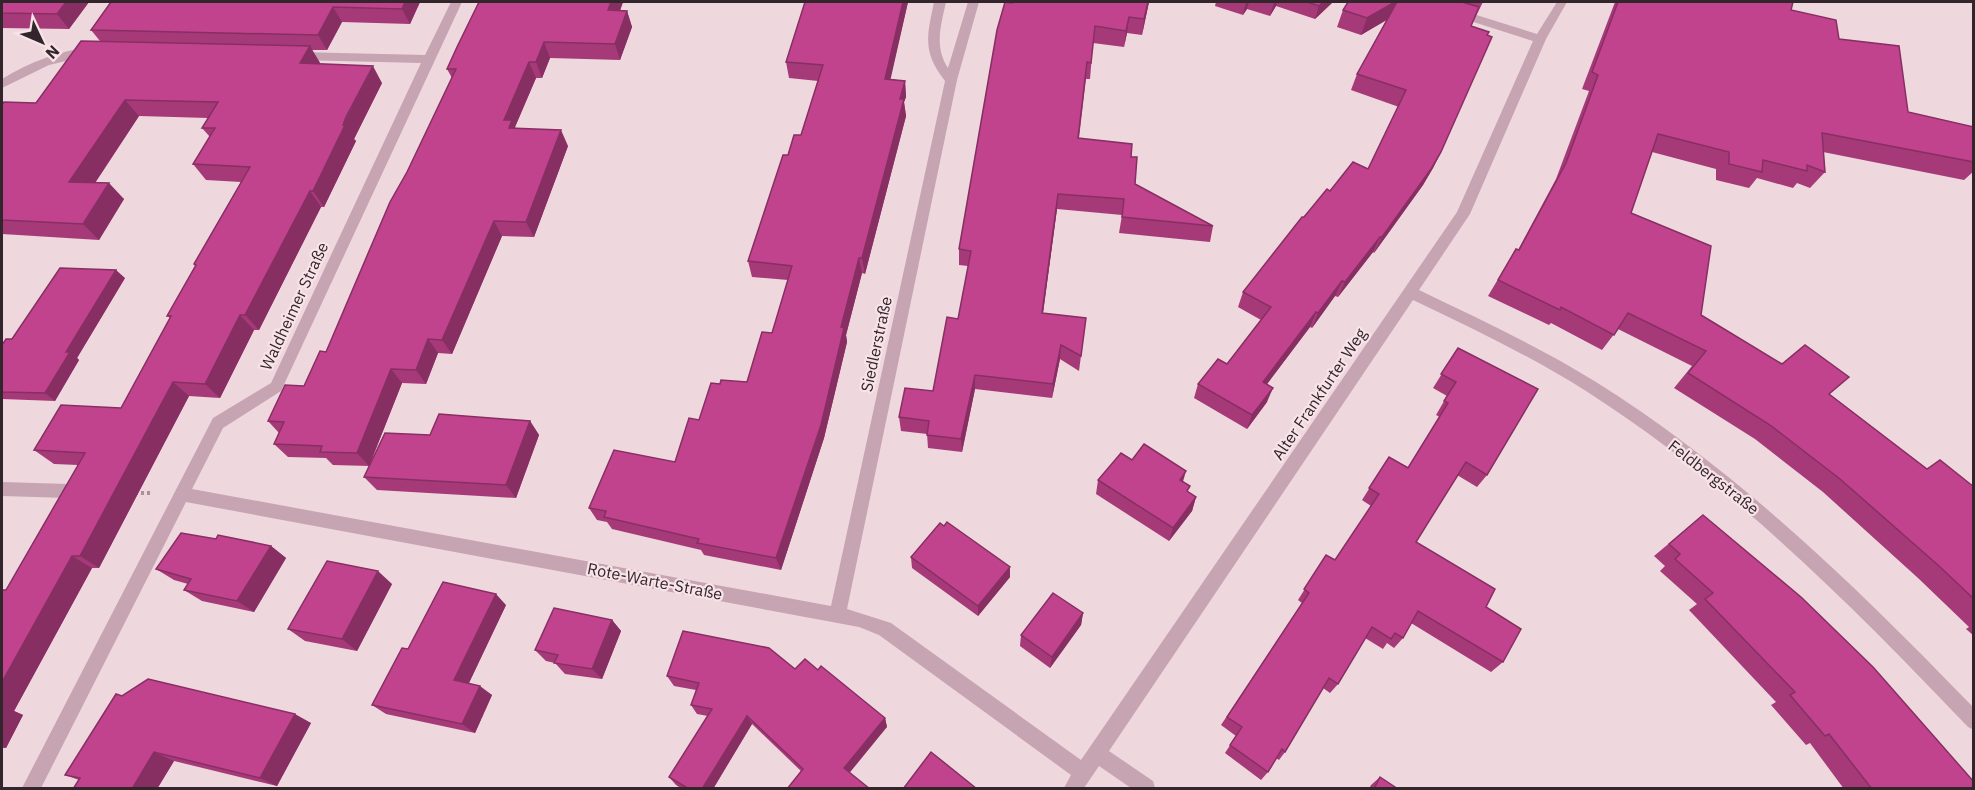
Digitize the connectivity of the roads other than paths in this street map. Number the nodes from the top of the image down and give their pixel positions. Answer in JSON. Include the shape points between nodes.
{"nodes":[{"id":1,"x":456,"y":2,"type":"edge"},
{"id":2,"x":940,"y":2,"type":"edge"},
{"id":3,"x":974,"y":2,"type":"edge"},
{"id":4,"x":1424,"y":2,"type":"edge"},
{"id":5,"x":1562,"y":2,"type":"edge"},
{"id":6,"x":1540,"y":39,"type":"junction"},
{"id":7,"x":102,"y":52,"type":"edge"},
{"id":8,"x":289,"y":56,"type":"edge"},
{"id":9,"x":429,"y":59,"type":"junction"},
{"id":10,"x":951,"y":80,"type":"junction"},
{"id":11,"x":2,"y":84,"type":"edge"},
{"id":12,"x":1410,"y":292,"type":"junction"},
{"id":13,"x":2,"y":489,"type":"edge"},
{"id":14,"x":68,"y":491,"type":"edge"},
{"id":15,"x":183,"y":494,"type":"junction"},
{"id":16,"x":837,"y":615,"type":"junction"},
{"id":17,"x":1974,"y":721,"type":"edge"},
{"id":18,"x":1097,"y":753,"type":"junction"},
{"id":19,"x":1083,"y":773,"type":"junction"},
{"id":20,"x":31,"y":789,"type":"edge"},
{"id":21,"x":1073,"y":789,"type":"edge"},
{"id":22,"x":1146,"y":789,"type":"edge"}],
"edges":[{"from":1,"to":9,"type":"street","name":"Waldheimer Straße"},
{"from":2,"to":10,"type":"street","via":[[932,46],[934,57]]},
{"from":3,"to":10,"type":"street","name":"Siedlerstraße"},
{"from":4,"to":6,"type":"street"},
{"from":5,"to":6,"type":"street","name":"Alter Frankfurter Weg"},
{"from":6,"to":12,"type":"street","name":"Alter Frankfurter Weg","via":[[1470,201]]},
{"from":7,"to":11,"type":"street","via":[[80,52],[50,60]]},
{"from":8,"to":9,"type":"street"},
{"from":9,"to":15,"type":"street","name":"Waldheimer Straße","via":[[276,387],[218,423]]},
{"from":10,"to":16,"type":"street","name":"Siedlerstraße"},
{"from":12,"to":17,"type":"street","name":"Feldbergstraße","via":[[1568,373],[1696,461],[1864,608]]},
{"from":12,"to":18,"type":"street","name":"Alter Frankfurter Weg"},
{"from":13,"to":14,"type":"street"},
{"from":15,"to":16,"type":"street","name":"Rote-Warte-Straße"},
{"from":15,"to":20,"type":"street","name":"Waldheimer Straße"},
{"from":16,"to":19,"type":"street","name":"Rote-Warte-Straße","via":[[885,629]]},
{"from":18,"to":19,"type":"street","name":"Alter Frankfurter Weg"},
{"from":18,"to":22,"type":"street"},
{"from":19,"to":21,"type":"street","name":"Alter Frankfurter Weg"}]}
